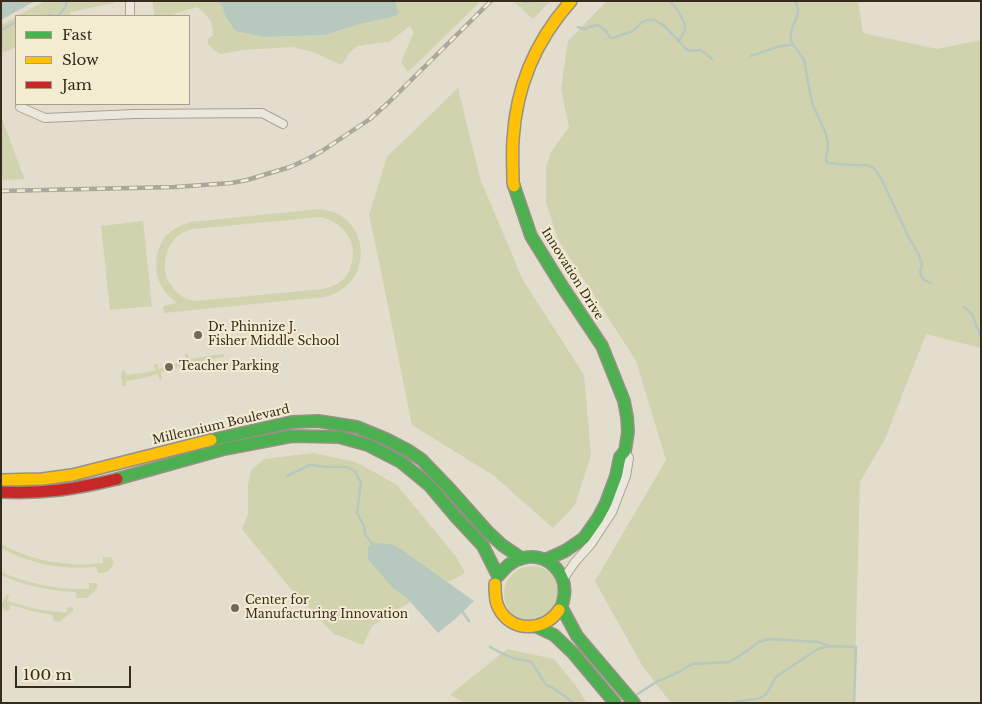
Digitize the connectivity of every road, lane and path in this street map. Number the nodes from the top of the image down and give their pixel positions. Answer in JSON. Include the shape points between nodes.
{"nodes":[{"id":1,"x":130,"y":1,"type":"edge"},
{"id":2,"x":571,"y":1,"type":"edge"},
{"id":3,"x":130,"y":15,"type":"edge"},
{"id":4,"x":134,"y":105,"type":"edge"},
{"id":5,"x":20,"y":107,"type":"dead end"},
{"id":6,"x":134,"y":114,"type":"junction"},
{"id":7,"x":283,"y":124,"type":"dead end"},
{"id":8,"x":625,"y":450,"type":"junction"},
{"id":9,"x":1,"y":480,"type":"edge"},
{"id":10,"x":1,"y":492,"type":"edge"},
{"id":11,"x":521,"y":558,"type":"junction"},
{"id":12,"x":545,"y":560,"type":"junction"},
{"id":13,"x":564,"y":578,"type":"junction"},
{"id":14,"x":496,"y":580,"type":"junction"},
{"id":15,"x":562,"y":608,"type":"junction"},
{"id":16,"x":537,"y":627,"type":"junction"},
{"id":17,"x":611,"y":698,"type":"edge"},
{"id":18,"x":634,"y":703,"type":"edge"}],
"edges":[{"from":1,"to":3,"type":"street"},
{"from":2,"to":8,"type":"street","name":"Innovation Drive","via":[[538,46],[519,96],[513,139],[513,182],[531,236],[602,346],[624,401],[628,432]]},
{"from":4,"to":6,"type":"street"},
{"from":5,"to":6,"type":"street","via":[[45,118]]},
{"from":6,"to":7,"type":"street","via":[[262,113]]},
{"from":8,"to":12,"type":"street","name":"Innovation Drive","via":[[606,503],[584,538]]},
{"from":8,"to":13,"type":"street","name":"Innovation Drive","via":[[629,458],[626,476],[612,512]]},
{"from":9,"to":11,"type":"street","name":"Millennium Boulevard","via":[[72,475],[221,437],[292,422],[318,421],[358,428],[409,451],[422,460],[487,531]]},
{"from":10,"to":14,"type":"street","name":"Millennium Boulevard","via":[[51,492],[85,487],[224,449],[292,436],[339,437],[368,445],[401,462],[429,484],[483,546]]},
{"from":11,"to":12,"type":"street","via":[[533,556]]},
{"from":11,"to":14,"type":"street","via":[[511,561]]},
{"from":12,"to":13,"type":"street","via":[[555,566]]},
{"from":13,"to":15,"type":"street"},
{"from":14,"to":16,"type":"street","via":[[495,602],[505,618],[520,627]]},
{"from":15,"to":16,"type":"street","via":[[547,624]]},
{"from":15,"to":18,"type":"street","via":[[577,636]]},
{"from":16,"to":17,"type":"street","via":[[558,638]]}]}
